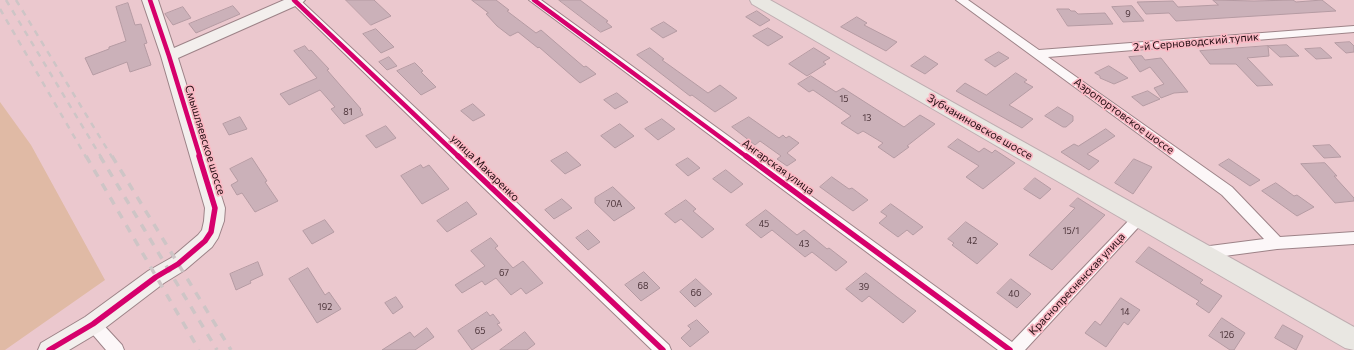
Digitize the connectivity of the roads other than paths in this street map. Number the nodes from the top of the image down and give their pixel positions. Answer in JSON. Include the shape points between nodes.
{"nodes":[{"id":1,"x":150,"y":0,"type":"edge"},
{"id":2,"x":296,"y":0,"type":"edge"},
{"id":3,"x":534,"y":0,"type":"edge"},
{"id":4,"x":758,"y":0,"type":"edge"},
{"id":5,"x":961,"y":0,"type":"edge"},
{"id":6,"x":1354,"y":29,"type":"edge"},
{"id":7,"x":1038,"y":54,"type":"junction"},
{"id":8,"x":169,"y":56,"type":"junction"},
{"id":9,"x":1139,"y":219,"type":"junction"},
{"id":10,"x":1354,"y":238,"type":"edge"},
{"id":11,"x":1277,"y":243,"type":"junction"},
{"id":12,"x":1202,"y":253,"type":"junction"},
{"id":13,"x":93,"y":324,"type":"junction"},
{"id":14,"x":1354,"y":340,"type":"edge"},
{"id":15,"x":49,"y":350,"type":"edge"},
{"id":16,"x":116,"y":350,"type":"edge"},
{"id":17,"x":663,"y":350,"type":"edge"},
{"id":18,"x":1010,"y":350,"type":"edge"},
{"id":19,"x":1015,"y":350,"type":"edge"}],
"edges":[{"from":1,"to":8,"type":"street","name":"Смышляевское шоссе"},
{"from":2,"to":8,"type":"street"},
{"from":2,"to":17,"type":"street","name":"улица Макаренко"},
{"from":3,"to":18,"type":"street","name":"Ангарская улица"},
{"from":4,"to":9,"type":"main road","name":"Зубчаниновское шоссе"},
{"from":5,"to":7,"type":"street","name":"Аэропортовское шоссе"},
{"from":6,"to":7,"type":"street","name":"2-й Серноводский тупик"},
{"from":7,"to":11,"type":"street","name":"Аэропортовское шоссе","via":[[1227,190]]},
{"from":8,"to":13,"type":"street","name":"Смышляевское шоссе","via":[[214,208],[211,232],[193,251]]},
{"from":9,"to":12,"type":"main road","name":"Зубчаниновское шоссе"},
{"from":9,"to":19,"type":"street","name":"Краснопресненская улица"},
{"from":10,"to":11,"type":"street"},
{"from":11,"to":12,"type":"street"},
{"from":12,"to":14,"type":"main road"},
{"from":13,"to":15,"type":"street","name":"Смышляевское шоссе"},
{"from":13,"to":16,"type":"street"}]}
